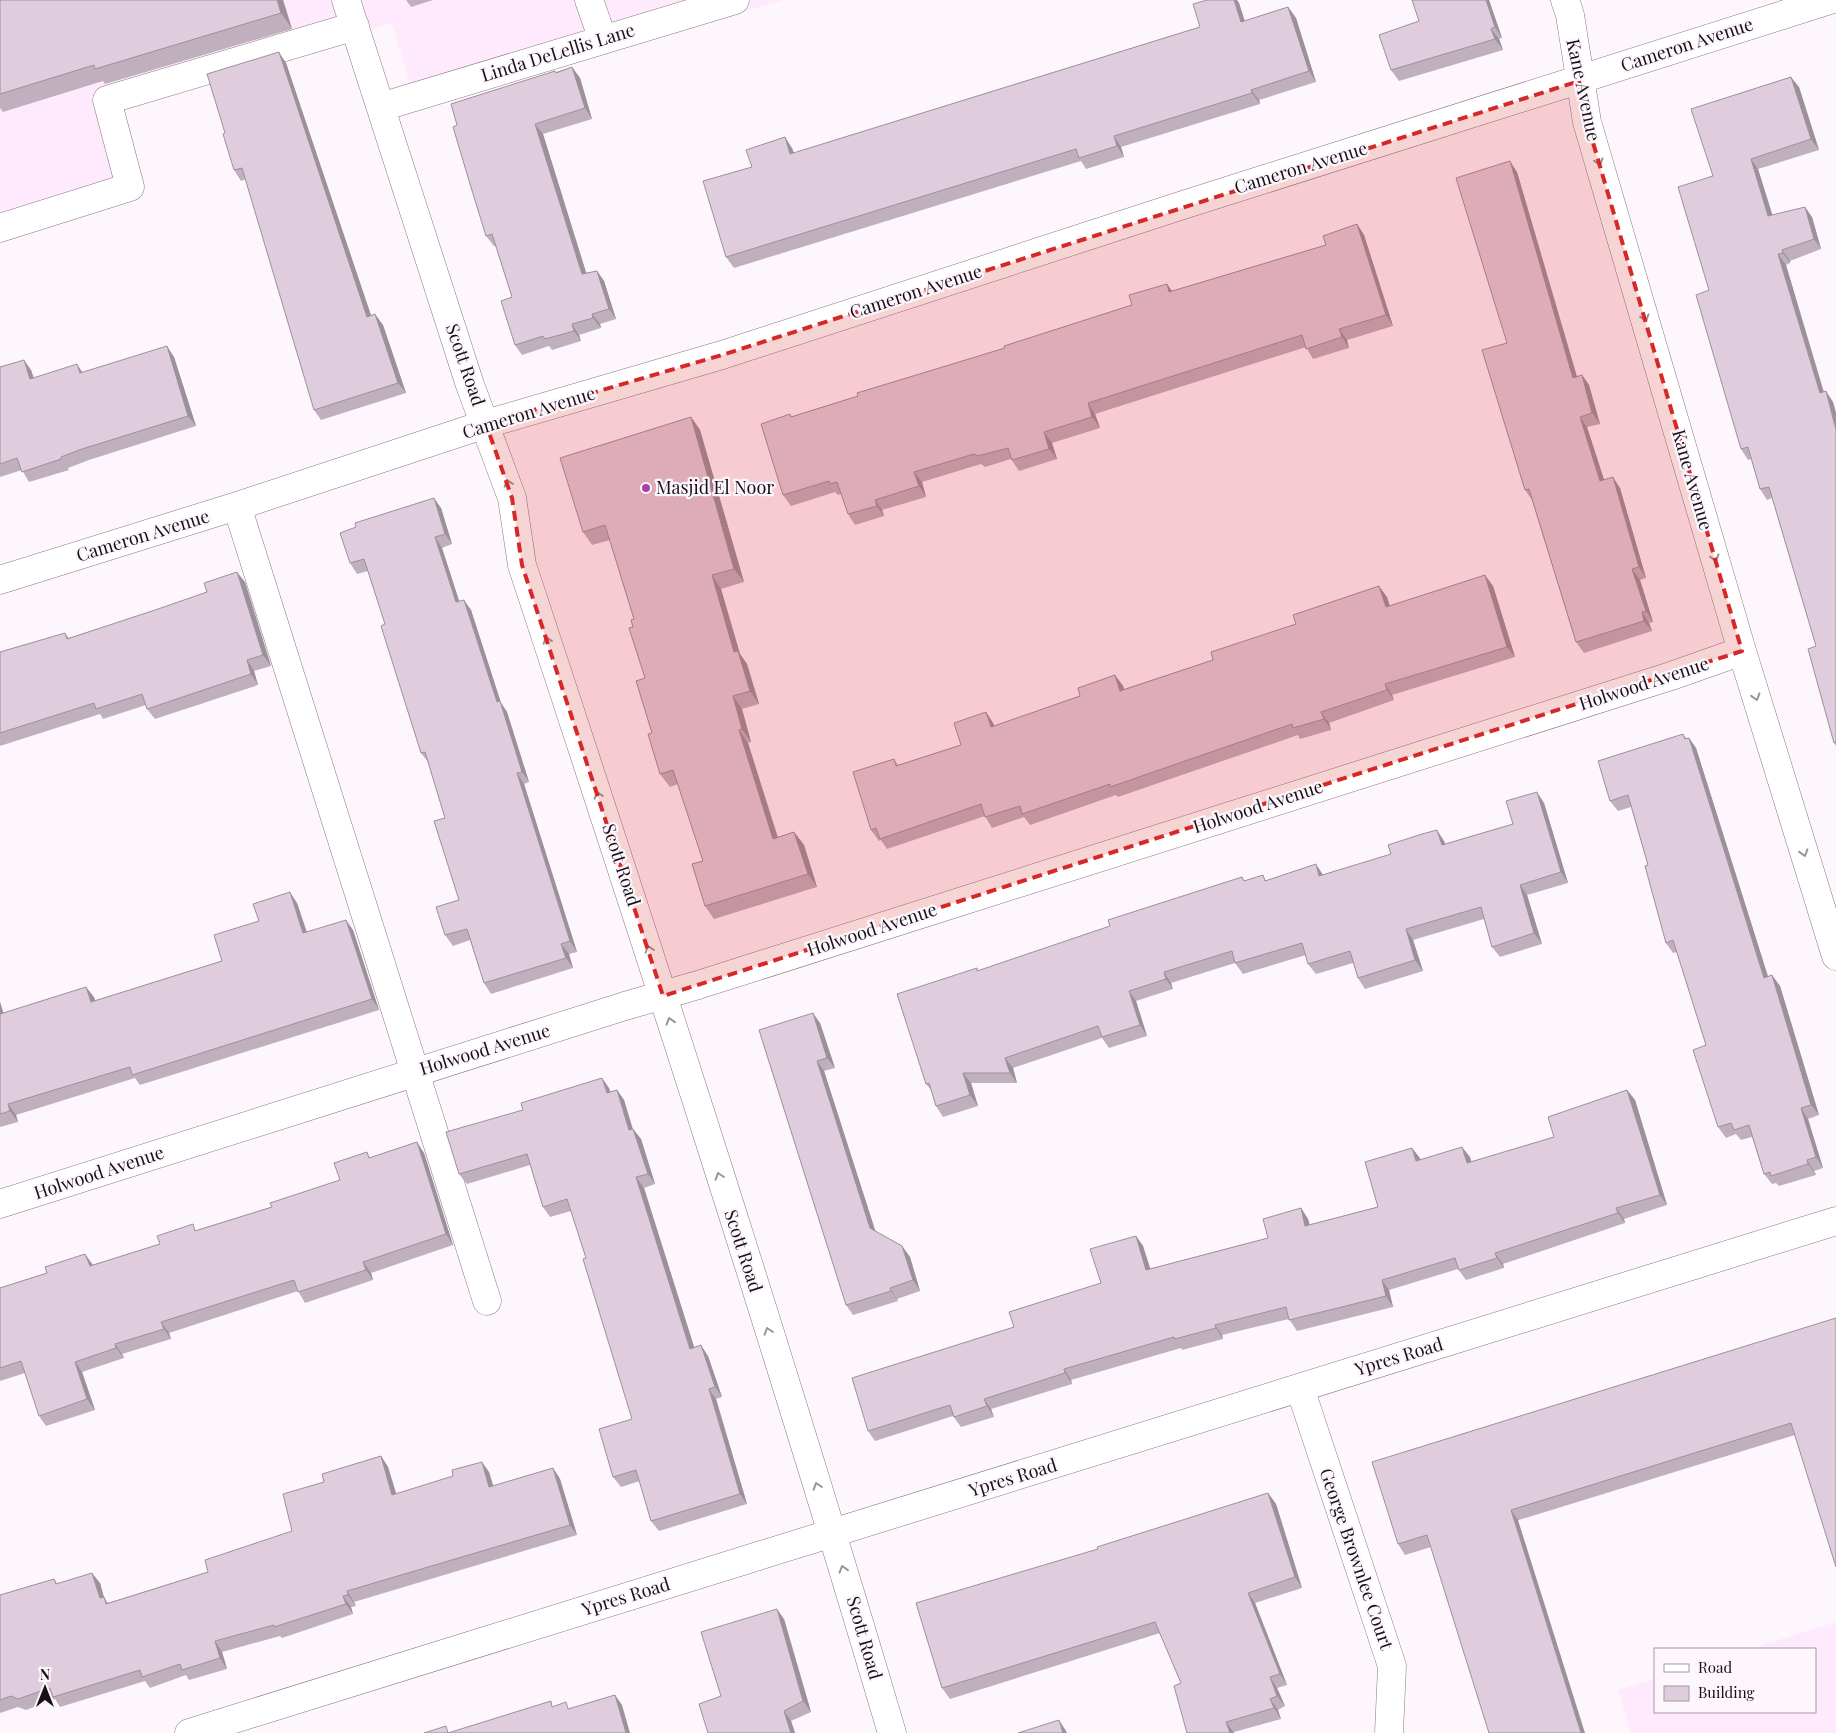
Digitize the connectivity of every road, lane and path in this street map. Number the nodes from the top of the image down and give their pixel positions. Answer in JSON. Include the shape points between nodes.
{"nodes":[{"id":1,"x":346,"y":0,"type":"edge"},
{"id":2,"x":589,"y":0,"type":"edge"},
{"id":3,"x":735,"y":0,"type":"edge"},
{"id":4,"x":1565,"y":0,"type":"edge"},
{"id":5,"x":1830,"y":0,"type":"edge"},
{"id":6,"x":355,"y":26,"type":"junction"},
{"id":7,"x":602,"y":40,"type":"junction"},
{"id":8,"x":1579,"y":81,"type":"junction"},
{"id":9,"x":381,"y":107,"type":"junction"},
{"id":10,"x":0,"y":228,"type":"edge"},
{"id":11,"x":486,"y":424,"type":"junction"},
{"id":12,"x":237,"y":506,"type":"junction"},
{"id":13,"x":0,"y":580,"type":"edge"},
{"id":14,"x":1742,"y":651,"type":"junction"},
{"id":15,"x":1836,"y":956,"type":"edge"},
{"id":16,"x":663,"y":996,"type":"junction"},
{"id":17,"x":415,"y":1072,"type":"junction"},
{"id":18,"x":0,"y":1204,"type":"edge"},
{"id":19,"x":1836,"y":1221,"type":"edge"},
{"id":20,"x":487,"y":1301,"type":"dead end"},
{"id":21,"x":1300,"y":1388,"type":"junction"},
{"id":22,"x":831,"y":1533,"type":"junction"},
{"id":23,"x":189,"y":1733,"type":"edge"},
{"id":24,"x":892,"y":1733,"type":"edge"},
{"id":25,"x":1389,"y":1733,"type":"edge"}],
"edges":[{"from":1,"to":6,"type":"street","name":"Scott Road"},
{"from":2,"to":7,"type":"street"},
{"from":3,"to":7,"type":"street","name":"Linda DeLellis Lane"},
{"from":4,"to":8,"type":"street","name":"Kane Avenue"},
{"from":5,"to":8,"type":"street","name":"Cameron Avenue"},
{"from":6,"to":9,"type":"street","name":"Scott Road"},
{"from":6,"to":10,"type":"street","via":[[107,100],[130,187]]},
{"from":7,"to":9,"type":"street","name":"Linda DeLellis Lane"},
{"from":8,"to":11,"type":"street","name":"Cameron Avenue","via":[[722,355]]},
{"from":8,"to":14,"type":"street","name":"Kane Avenue","one_way":true,"via":[[1588,122]]},
{"from":9,"to":11,"type":"street","name":"Scott Road","via":[[470,385]]},
{"from":11,"to":12,"type":"street","name":"Cameron Avenue"},
{"from":16,"to":11,"type":"street","name":"Scott Road","one_way":true,"via":[[522,565],[512,498]]},
{"from":12,"to":13,"type":"street","name":"Cameron Avenue"},
{"from":12,"to":17,"type":"street"},
{"from":14,"to":15,"type":"street","name":"Kane Avenue","one_way":true},
{"from":14,"to":16,"type":"street","name":"Holwood Avenue"},
{"from":16,"to":17,"type":"street","name":"Holwood Avenue"},
{"from":22,"to":16,"type":"street","name":"Scott Road","one_way":true},
{"from":17,"to":18,"type":"street","name":"Holwood Avenue"},
{"from":17,"to":20,"type":"street"},
{"from":19,"to":21,"type":"street","name":"Ypres Road"},
{"from":21,"to":22,"type":"street","name":"Ypres Road"},
{"from":21,"to":25,"type":"street","name":"George Brownlee Court","via":[[1392,1666]]},
{"from":22,"to":23,"type":"street","name":"Ypres Road"},
{"from":24,"to":22,"type":"street","name":"Scott Road","one_way":true}]}
